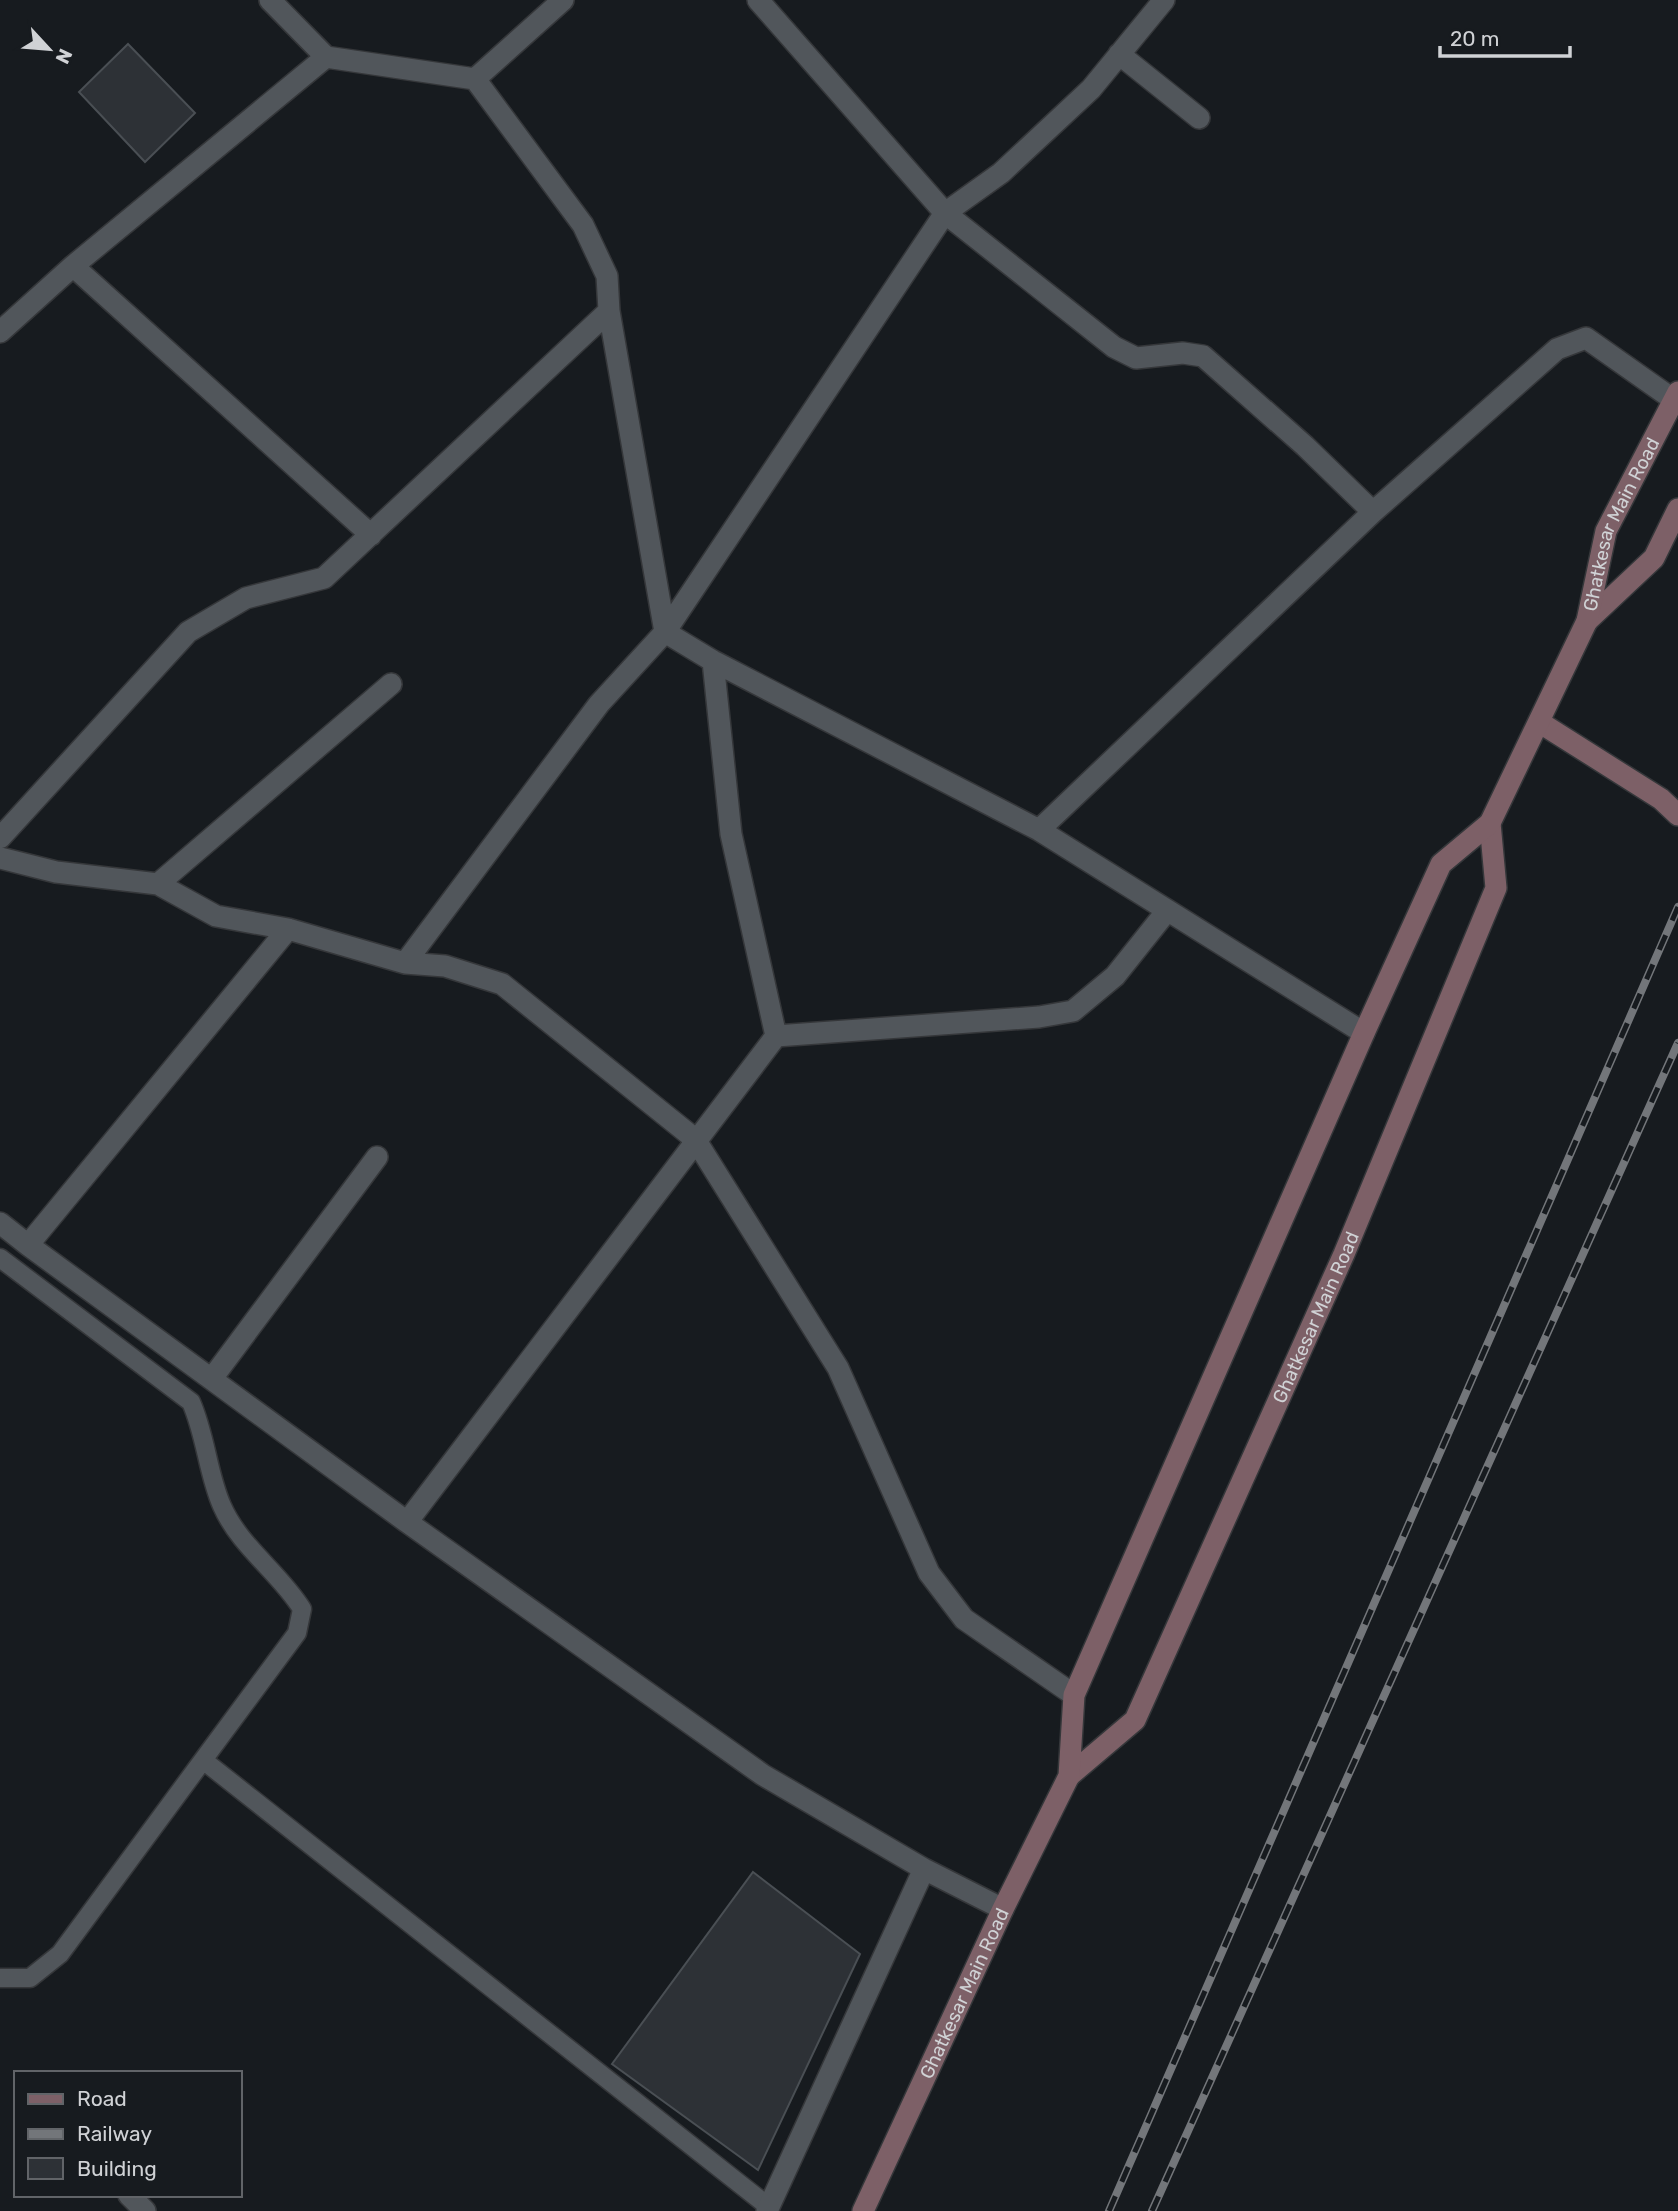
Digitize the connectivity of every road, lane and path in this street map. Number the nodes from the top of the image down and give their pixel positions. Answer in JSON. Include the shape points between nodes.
{"nodes":[{"id":1,"x":270,"y":0,"type":"edge"},
{"id":2,"x":564,"y":0,"type":"edge"},
{"id":3,"x":758,"y":0,"type":"edge"},
{"id":4,"x":1164,"y":0,"type":"edge"},
{"id":5,"x":1119,"y":54,"type":"junction"},
{"id":6,"x":326,"y":57,"type":"junction"},
{"id":7,"x":475,"y":79,"type":"junction"},
{"id":8,"x":1199,"y":118,"type":"dead end"},
{"id":9,"x":945,"y":213,"type":"junction"},
{"id":10,"x":73,"y":266,"type":"junction"},
{"id":11,"x":609,"y":312,"type":"junction"},
{"id":12,"x":0,"y":332,"type":"edge"},
{"id":13,"x":1676,"y":396,"type":"edge"},
{"id":14,"x":1678,"y":509,"type":"edge"},
{"id":15,"x":1373,"y":512,"type":"junction"},
{"id":16,"x":371,"y":535,"type":"junction"},
{"id":17,"x":1587,"y":621,"type":"junction"},
{"id":18,"x":665,"y":632,"type":"junction"},
{"id":19,"x":713,"y":661,"type":"junction"},
{"id":20,"x":391,"y":684,"type":"dead end"},
{"id":21,"x":1539,"y":722,"type":"junction"},
{"id":22,"x":1678,"y":815,"type":"edge"},
{"id":23,"x":1490,"y":823,"type":"junction"},
{"id":24,"x":1039,"y":830,"type":"junction"},
{"id":25,"x":0,"y":838,"type":"edge"},
{"id":26,"x":0,"y":858,"type":"edge"},
{"id":27,"x":158,"y":884,"type":"junction"},
{"id":28,"x":1166,"y":912,"type":"junction"},
{"id":29,"x":288,"y":929,"type":"junction"},
{"id":30,"x":405,"y":963,"type":"junction"},
{"id":31,"x":1364,"y":1032,"type":"junction"},
{"id":32,"x":776,"y":1036,"type":"junction"},
{"id":33,"x":695,"y":1139,"type":"junction"},
{"id":34,"x":377,"y":1157,"type":"dead end"},
{"id":35,"x":0,"y":1223,"type":"edge"},
{"id":36,"x":28,"y":1245,"type":"junction"},
{"id":37,"x":0,"y":1258,"type":"edge"},
{"id":38,"x":213,"y":1377,"type":"junction"},
{"id":39,"x":407,"y":1522,"type":"junction"},
{"id":40,"x":1074,"y":1695,"type":"junction"},
{"id":41,"x":203,"y":1760,"type":"junction"},
{"id":42,"x":1069,"y":1776,"type":"junction"},
{"id":43,"x":924,"y":1869,"type":"junction"},
{"id":44,"x":1003,"y":1909,"type":"junction"},
{"id":45,"x":0,"y":1978,"type":"edge"},
{"id":46,"x":131,"y":2197,"type":"edge"},
{"id":47,"x":768,"y":2209,"type":"edge"},
{"id":48,"x":145,"y":2211,"type":"edge"},
{"id":49,"x":863,"y":2211,"type":"edge"}],
"edges":[{"from":1,"to":6,"type":"street"},
{"from":2,"to":7,"type":"street"},
{"from":3,"to":9,"type":"street"},
{"from":4,"to":5,"type":"street"},
{"from":5,"to":8,"type":"street"},
{"from":5,"to":9,"type":"street","via":[[1091,89],[1001,173]]},
{"from":6,"to":7,"type":"street"},
{"from":6,"to":10,"type":"street"},
{"from":7,"to":11,"type":"street","via":[[583,225],[607,276]]},
{"from":9,"to":15,"type":"street","via":[[1114,347],[1136,358],[1183,353],[1203,356]]},
{"from":9,"to":18,"type":"street"},
{"from":10,"to":12,"type":"street"},
{"from":10,"to":16,"type":"street"},
{"from":11,"to":16,"type":"street"},
{"from":11,"to":18,"type":"street"},
{"from":13,"to":15,"type":"street","via":[[1586,338],[1572,341],[1557,349]]},
{"from":13,"to":17,"type":"main road","name":"Ghatkesar Main Road","via":[[1606,531]]},
{"from":14,"to":17,"type":"main road","name":"Ghatkesar Main Road","via":[[1654,558]]},
{"from":15,"to":24,"type":"street"},
{"from":16,"to":25,"type":"street","via":[[324,578],[246,598],[188,632]]},
{"from":17,"to":21,"type":"main road","name":"Ghatkesar Main Road"},
{"from":18,"to":19,"type":"street"},
{"from":18,"to":30,"type":"street","via":[[599,704]]},
{"from":19,"to":24,"type":"street"},
{"from":19,"to":32,"type":"street","via":[[731,834]]},
{"from":20,"to":27,"type":"street"},
{"from":21,"to":22,"type":"main road","via":[[1661,799]]},
{"from":21,"to":23,"type":"main road","name":"Ghatkesar Main Road"},
{"from":23,"to":31,"type":"main road","name":"Ghatkesar Main Road","via":[[1441,864]]},
{"from":23,"to":42,"type":"main road","name":"Ghatkesar Main Road","via":[[1496,888],[1344,1254],[1135,1720]]},
{"from":24,"to":28,"type":"street"},
{"from":26,"to":27,"type":"street","via":[[56,872]]},
{"from":27,"to":29,"type":"street","via":[[216,916]]},
{"from":28,"to":31,"type":"street"},
{"from":28,"to":32,"type":"street","via":[[1115,976],[1073,1011]]},
{"from":29,"to":30,"type":"street"},
{"from":29,"to":36,"type":"street"},
{"from":30,"to":33,"type":"street","via":[[445,966],[502,984]]},
{"from":31,"to":40,"type":"main road","name":"Ghatkesar Main Road"},
{"from":32,"to":33,"type":"street"},
{"from":33,"to":39,"type":"street"},
{"from":33,"to":40,"type":"street","via":[[838,1368],[929,1573],[964,1619]]},
{"from":34,"to":38,"type":"street"},
{"from":35,"to":36,"type":"street"},
{"from":36,"to":38,"type":"street"},
{"from":37,"to":41,"type":"lane","via":[[191,1402],[201,1423],[221,1506],[255,1556],[289,1588],[302,1609],[297,1633]]},
{"from":38,"to":39,"type":"street"},
{"from":39,"to":43,"type":"street","via":[[763,1775]]},
{"from":40,"to":42,"type":"main road","name":"Ghatkesar Main Road"},
{"from":41,"to":45,"type":"lane","via":[[60,1954],[30,1979]]},
{"from":41,"to":47,"type":"lane"},
{"from":42,"to":44,"type":"main road","name":"Ghatkesar Main Road"},
{"from":43,"to":44,"type":"street"},
{"from":43,"to":47,"type":"street"},
{"from":44,"to":49,"type":"main road","name":"Ghatkesar Main Road"},
{"from":46,"to":48,"type":"street"}]}
